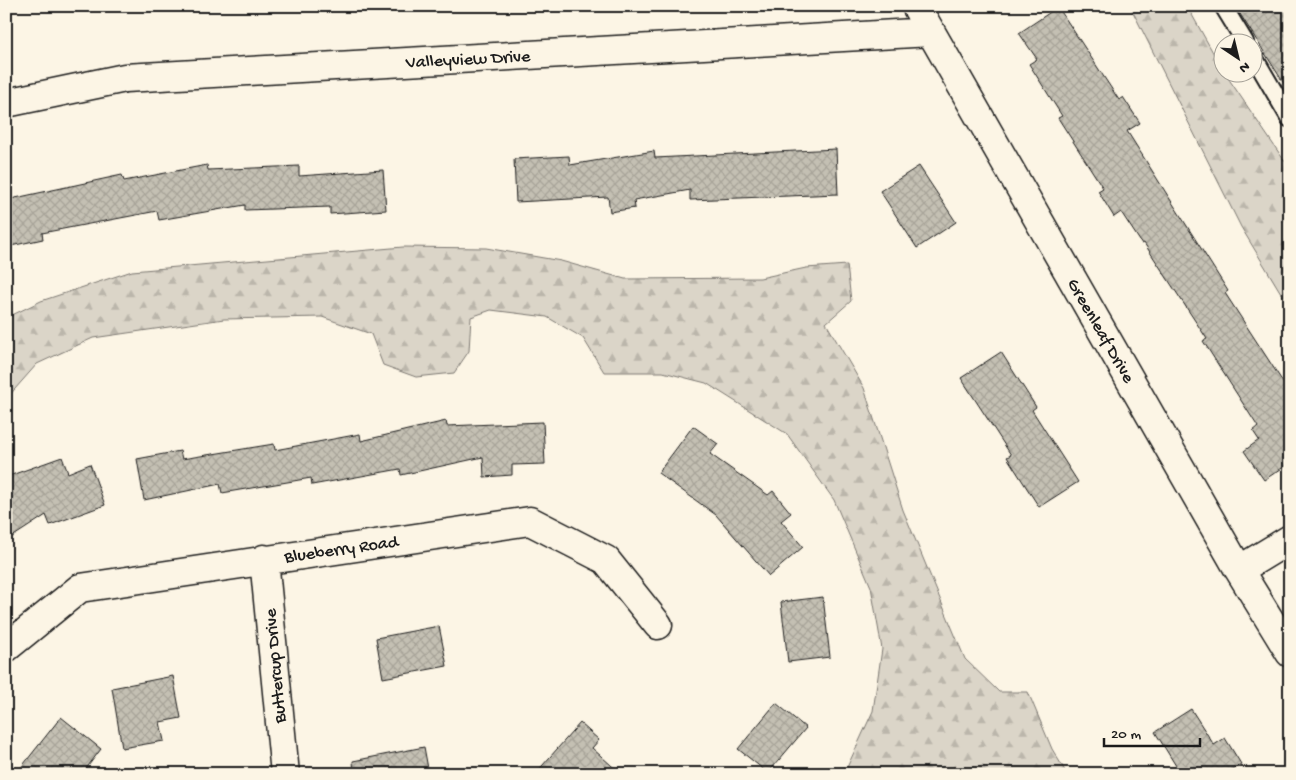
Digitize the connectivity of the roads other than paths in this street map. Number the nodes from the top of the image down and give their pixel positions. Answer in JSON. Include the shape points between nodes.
{"nodes":[{"id":1,"x":916,"y":6,"type":"edge"},
{"id":2,"x":1223,"y":6,"type":"edge"},
{"id":3,"x":932,"y":32,"type":"junction"},
{"id":4,"x":1239,"y":32,"type":"edge"},
{"id":5,"x":1264,"y":74,"type":"edge"},
{"id":6,"x":6,"y":103,"type":"edge"},
{"id":7,"x":1290,"y":119,"type":"edge"},
{"id":8,"x":1290,"y":539,"type":"edge"},
{"id":9,"x":264,"y":559,"type":"junction"},
{"id":10,"x":1239,"y":570,"type":"junction"},
{"id":11,"x":658,"y":625,"type":"dead end"},
{"id":12,"x":6,"y":648,"type":"edge"},
{"id":13,"x":1290,"y":653,"type":"edge"},
{"id":14,"x":285,"y":774,"type":"edge"}],
"edges":[{"from":1,"to":3,"type":"street","name":"Greenleaf Drive"},
{"from":2,"to":4,"type":"lane"},
{"from":3,"to":6,"type":"street","name":"Valleyview Drive","via":[[125,78]]},
{"from":3,"to":10,"type":"street","name":"Greenleaf Drive"},
{"from":5,"to":7,"type":"lane"},
{"from":8,"to":10,"type":"street"},
{"from":9,"to":11,"type":"street","name":"Blueberry Road","via":[[530,521],[606,560]]},
{"from":9,"to":12,"type":"street","name":"Blueberry Road","via":[[80,588]]},
{"from":9,"to":14,"type":"street","name":"Buttercup Drive"},
{"from":10,"to":13,"type":"street","name":"Greenleaf Drive"}]}
